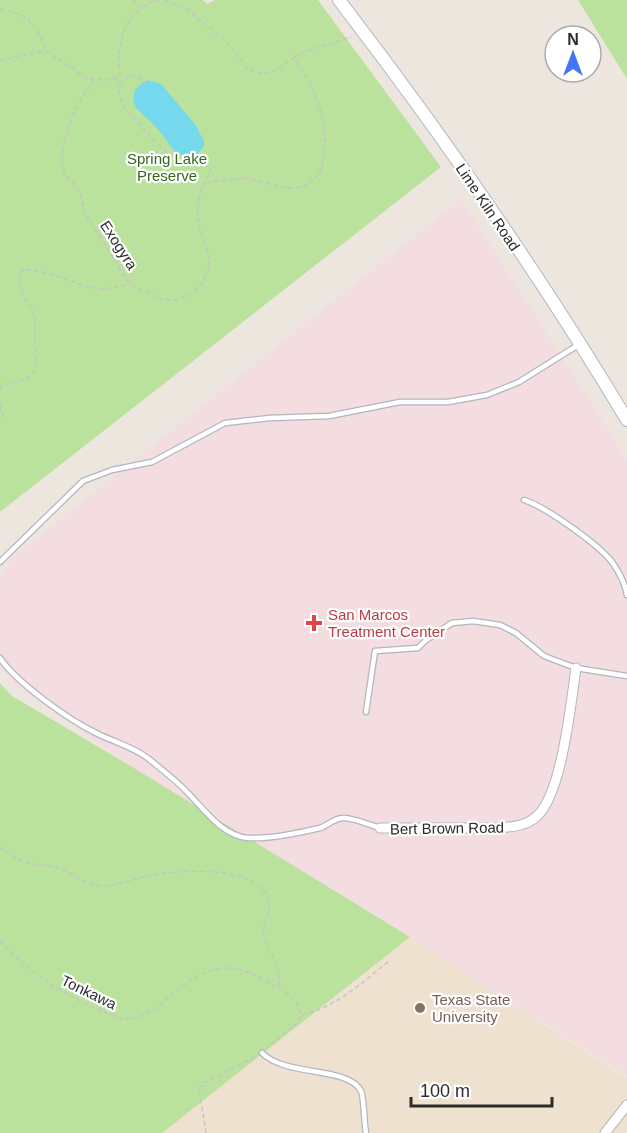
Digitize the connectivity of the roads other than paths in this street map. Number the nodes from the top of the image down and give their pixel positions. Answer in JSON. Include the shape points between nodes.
{"nodes":[{"id":1,"x":339,"y":0,"type":"edge"},
{"id":2,"x":581,"y":344,"type":"junction"},
{"id":3,"x":627,"y":420,"type":"edge"},
{"id":4,"x":524,"y":500,"type":"dead end"},
{"id":5,"x":0,"y":562,"type":"edge"},
{"id":6,"x":627,"y":595,"type":"edge"},
{"id":7,"x":0,"y":658,"type":"edge"},
{"id":8,"x":576,"y":668,"type":"junction"},
{"id":9,"x":627,"y":676,"type":"edge"},
{"id":10,"x":366,"y":712,"type":"dead end"},
{"id":11,"x":380,"y":828,"type":"joint"},
{"id":12,"x":262,"y":1053,"type":"road end"},
{"id":13,"x":627,"y":1105,"type":"edge"},
{"id":14,"x":366,"y":1133,"type":"edge"},
{"id":15,"x":605,"y":1133,"type":"edge"}],
"edges":[{"from":1,"to":2,"type":"street","name":"Lime Kiln Road","via":[[469,177]]},
{"from":2,"to":3,"type":"street","name":"Lime Kiln Road"},
{"from":2,"to":5,"type":"lane","via":[[525,379],[487,395],[447,402],[400,402],[329,416],[225,423],[152,462],[112,470],[83,482]]},
{"from":4,"to":6,"type":"lane","via":[[540,505],[611,560],[625,583]]},
{"from":7,"to":11,"type":"lane","via":[[15,675],[72,719],[147,757],[230,832],[247,838],[275,835],[323,827],[345,818]]},
{"from":8,"to":9,"type":"lane"},
{"from":8,"to":10,"type":"lane","via":[[544,656],[500,625],[452,623],[418,648],[376,650]]},
{"from":8,"to":11,"type":"street","name":"Bert Brown Road","via":[[558,771],[543,811],[536,818],[516,827]]},
{"from":12,"to":14,"type":"lane","via":[[270,1061],[289,1067],[353,1081],[362,1092]]},
{"from":13,"to":15,"type":"street"}]}
